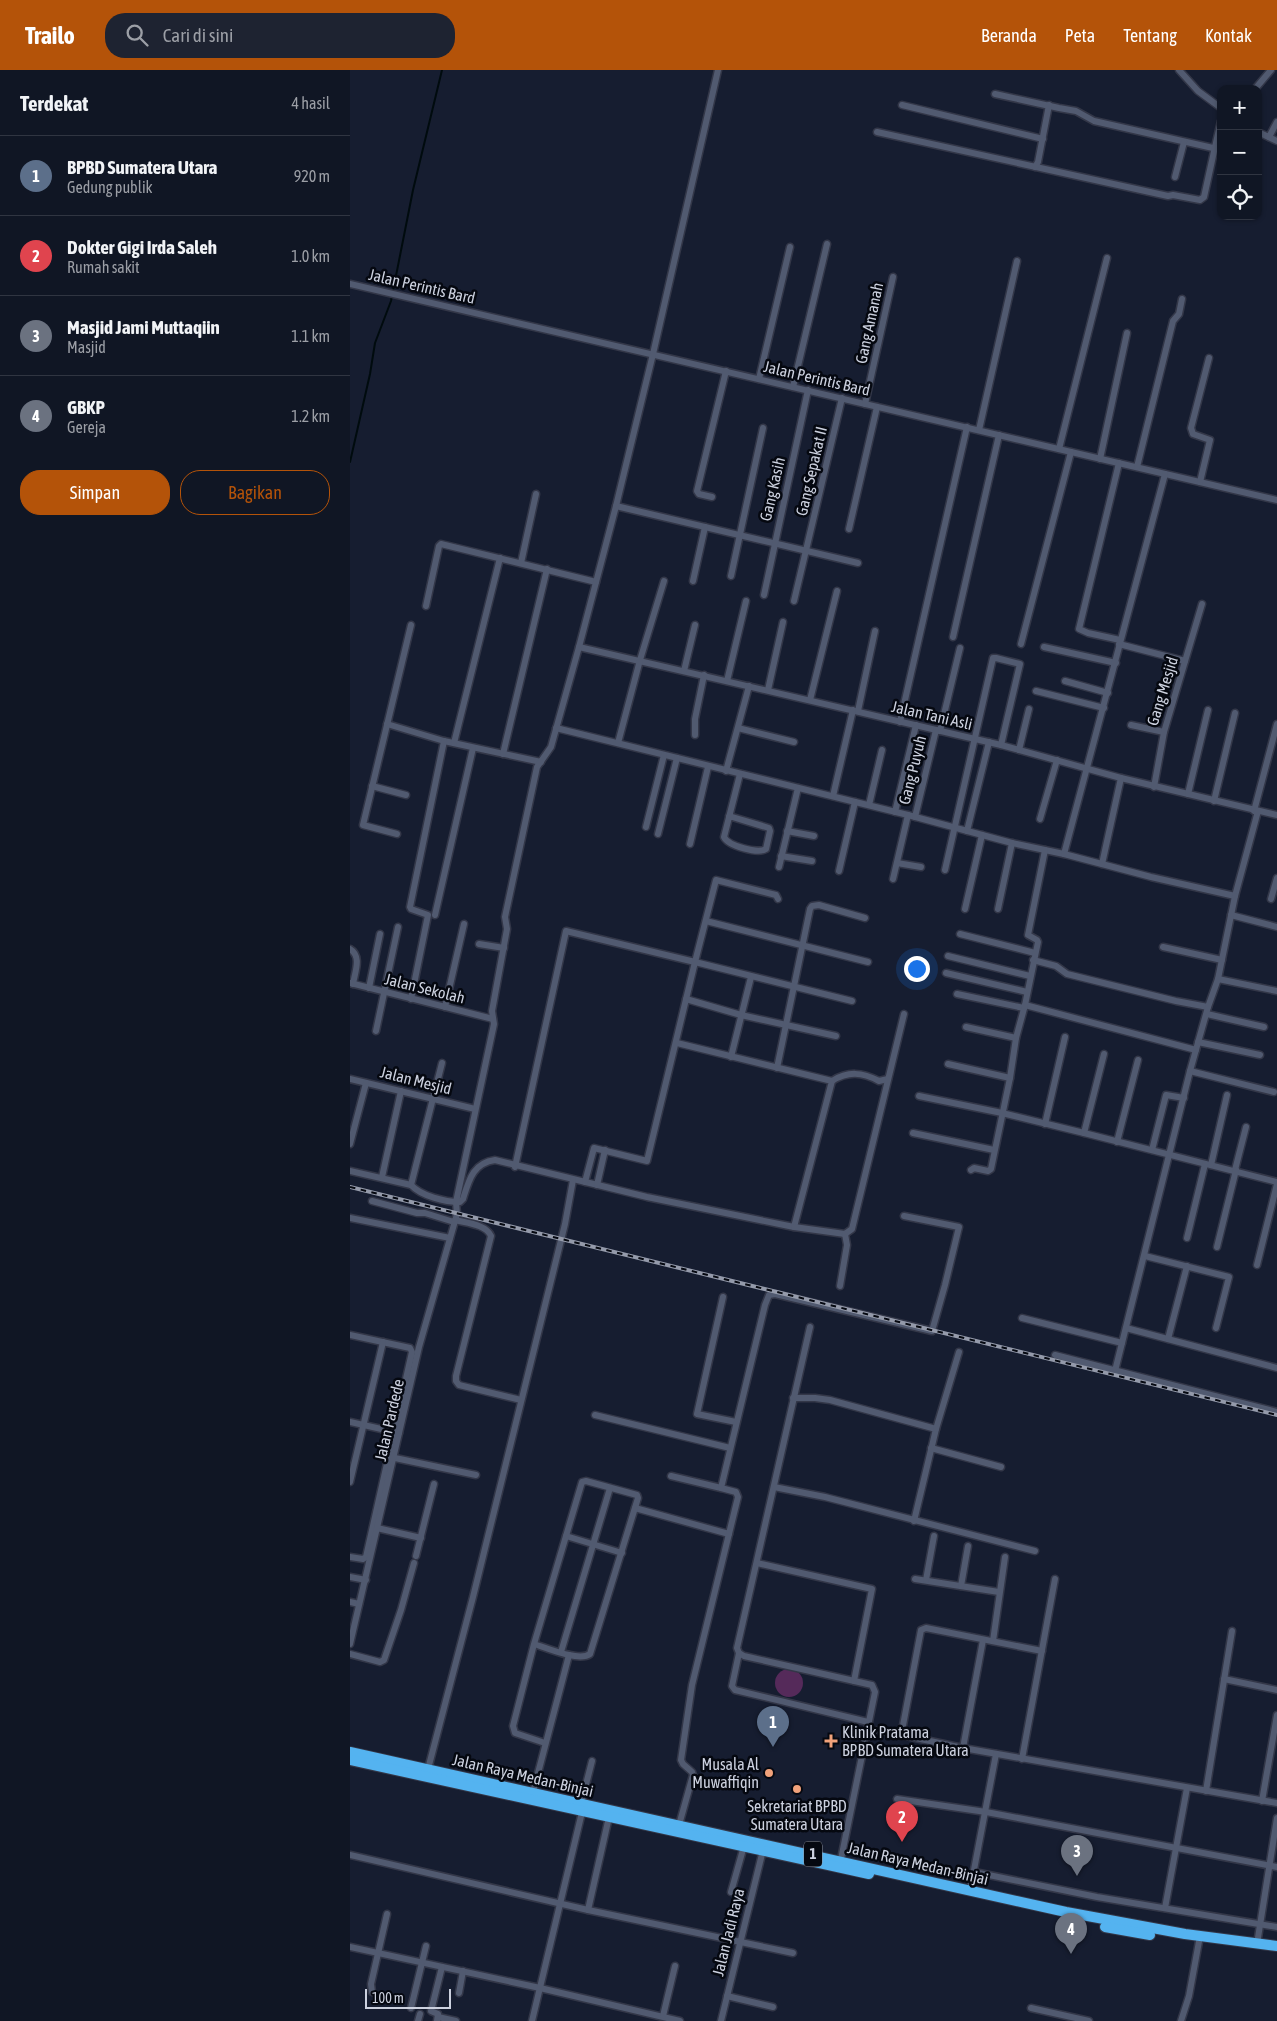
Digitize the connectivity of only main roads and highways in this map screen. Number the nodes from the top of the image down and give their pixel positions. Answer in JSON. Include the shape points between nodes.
{"nodes":[{"id":1,"x":350,"y":1752,"type":"edge"},
{"id":2,"x":350,"y":1760,"type":"edge"},
{"id":3,"x":532,"y":1796,"type":"junction"},
{"id":4,"x":582,"y":1806,"type":"junction"},
{"id":5,"x":840,"y":1864,"type":"junction"},
{"id":6,"x":1199,"y":1940,"type":"junction"},
{"id":7,"x":1277,"y":1946,"type":"edge"},
{"id":8,"x":1277,"y":1953,"type":"edge"}],
"edges":[{"from":1,"to":3,"type":"highway","name":"Jalan Raya Medan-Binjai","number":"1"},
{"from":2,"to":3,"type":"highway","name":"Jalan Raya Medan-Binjai","number":"1"},
{"from":3,"to":4,"type":"highway","name":"Jalan Raya Medan-Binjai","number":"1"},
{"from":4,"to":5,"type":"highway","name":"Jalan Raya Medan-Binjai","number":"1","via":[[679,1825]]},
{"from":4,"to":5,"type":"highway","name":"Jalan Raya Medan-Binjai","number":"1","via":[[609,1818]]},
{"from":5,"to":6,"type":"highway","name":"Jalan Raya Medan-Binjai","number":"1"},
{"from":5,"to":6,"type":"highway","name":"Jalan Raya Medan-Binjai","number":"1","via":[[1124,1931]]},
{"from":6,"to":7,"type":"highway","name":"Jalan Raya Medan-Binjai","number":"1"},
{"from":6,"to":8,"type":"highway","name":"Jalan Raya Medan-Binjai","number":"1"}]}
